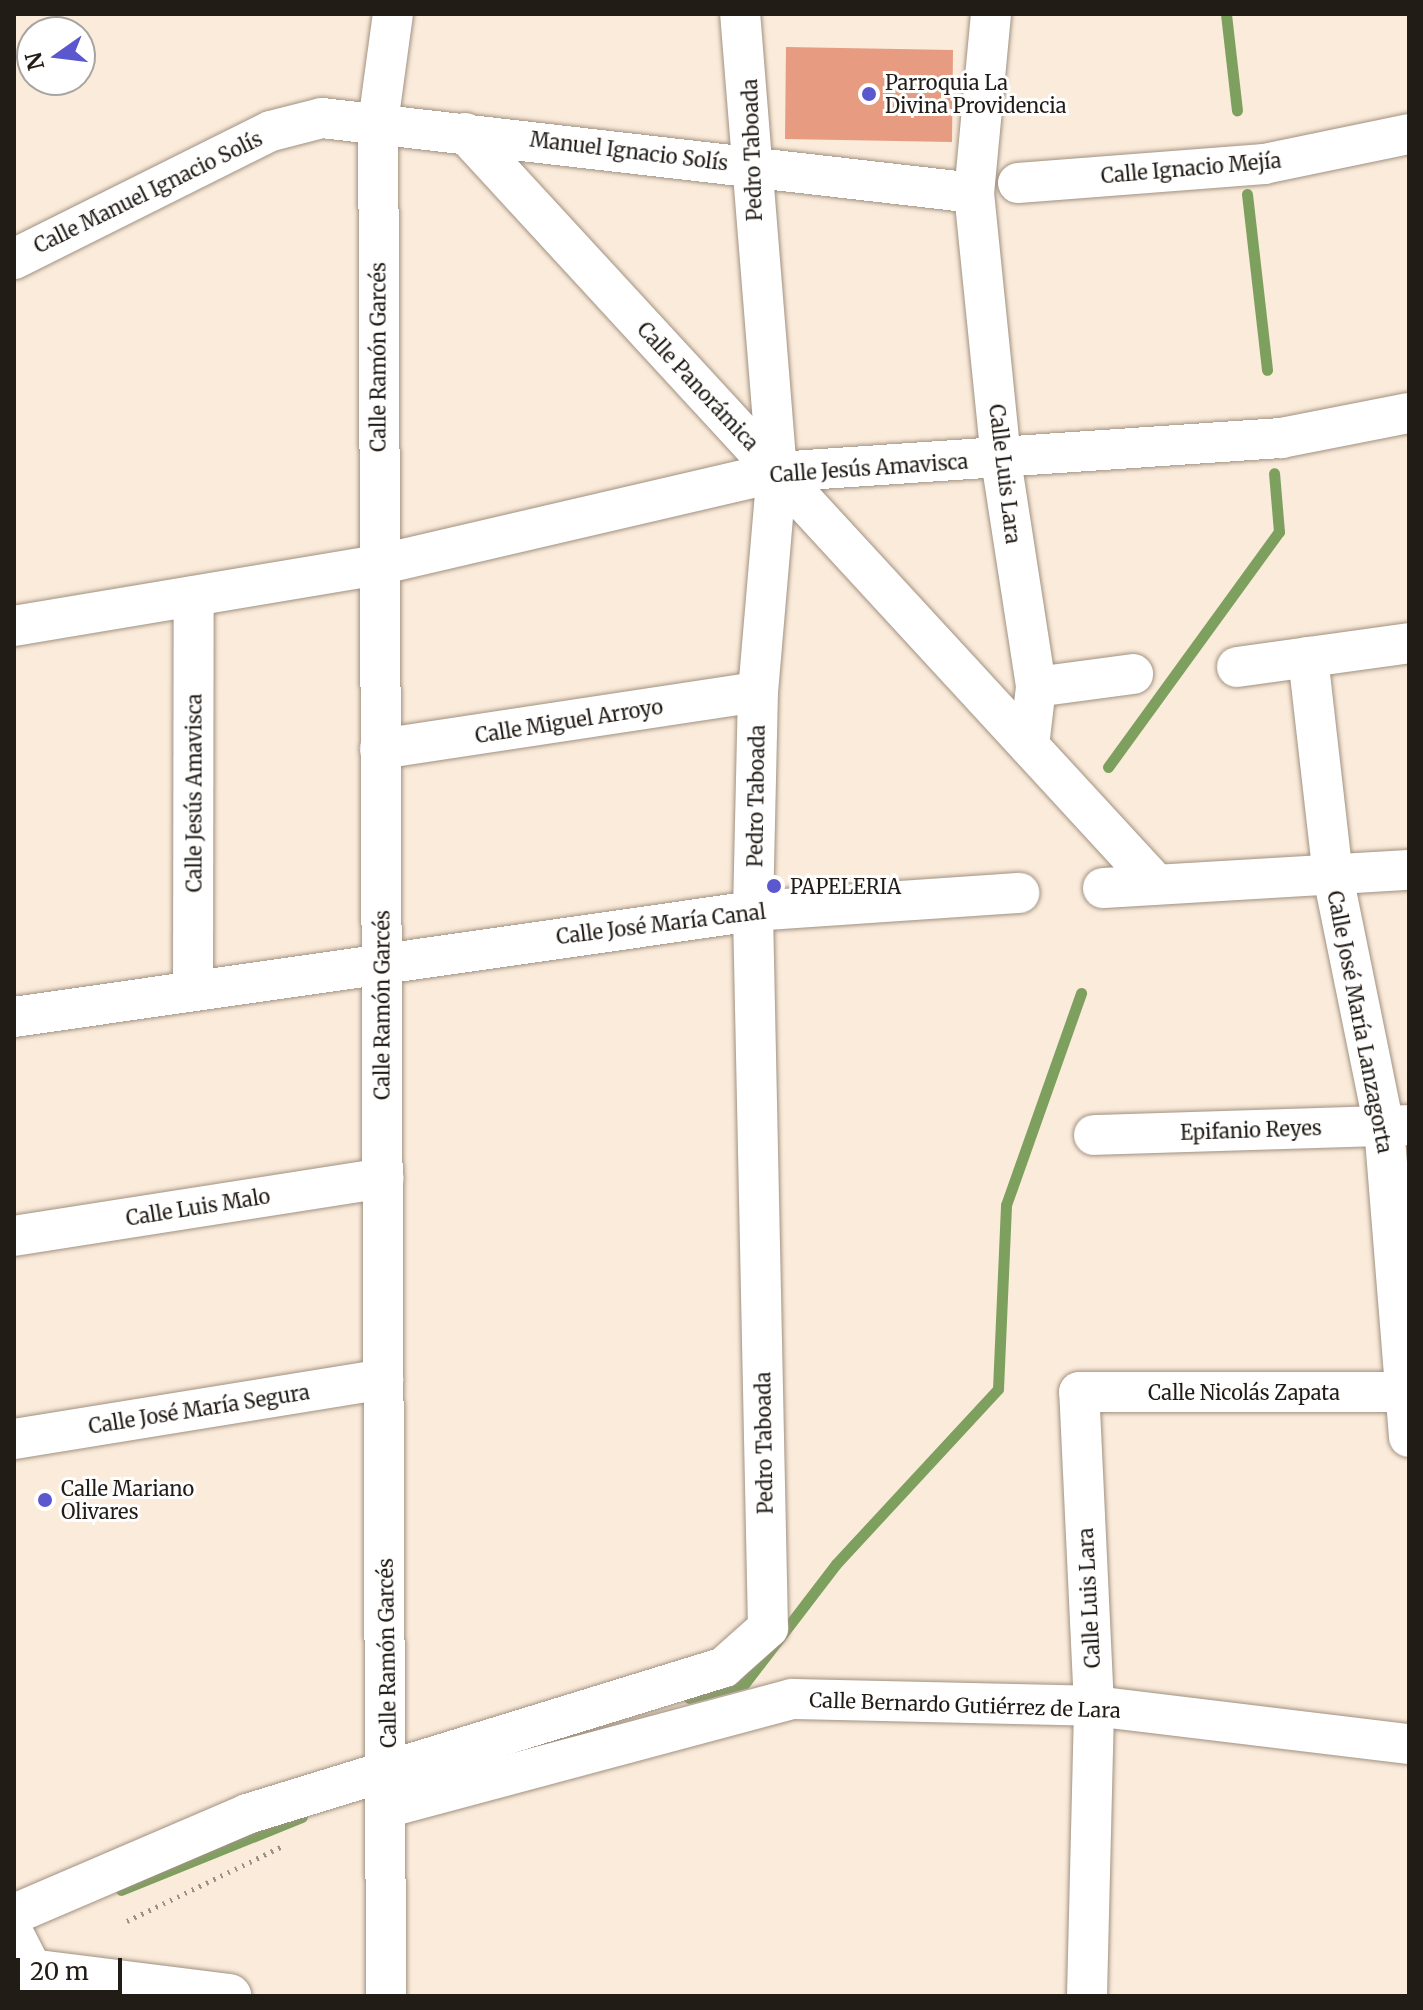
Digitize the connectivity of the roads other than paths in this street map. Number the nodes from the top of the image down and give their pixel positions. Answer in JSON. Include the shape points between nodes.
{"nodes":[{"id":1,"x":393,"y":14,"type":"edge"},
{"id":2,"x":740,"y":14,"type":"edge"},
{"id":3,"x":991,"y":14,"type":"edge"},
{"id":4,"x":378,"y":123,"type":"junction"},
{"id":5,"x":465,"y":133,"type":"junction"},
{"id":6,"x":1409,"y":134,"type":"edge"},
{"id":7,"x":749,"y":166,"type":"junction"},
{"id":8,"x":1018,"y":183,"type":"dead end"},
{"id":9,"x":974,"y":193,"type":"junction"},
{"id":10,"x":14,"y":259,"type":"edge"},
{"id":11,"x":1409,"y":413,"type":"edge"},
{"id":12,"x":1001,"y":460,"type":"junction"},
{"id":13,"x":777,"y":472,"type":"junction"},
{"id":14,"x":378,"y":565,"type":"junction"},
{"id":15,"x":194,"y":596,"type":"junction"},
{"id":16,"x":14,"y":626,"type":"edge"},
{"id":17,"x":1409,"y":643,"type":"edge"},
{"id":18,"x":1308,"y":657,"type":"junction"},
{"id":19,"x":1237,"y":667,"type":"dead end"},
{"id":20,"x":1133,"y":674,"type":"dead end"},
{"id":21,"x":1036,"y":687,"type":"junction"},
{"id":22,"x":758,"y":692,"type":"junction"},
{"id":23,"x":1029,"y":746,"type":"junction"},
{"id":24,"x":380,"y":749,"type":"junction"},
{"id":25,"x":1409,"y":870,"type":"edge"},
{"id":26,"x":1333,"y":876,"type":"junction"},
{"id":27,"x":1156,"y":884,"type":"junction"},
{"id":28,"x":1103,"y":888,"type":"dead end"},
{"id":29,"x":1019,"y":893,"type":"dead end"},
{"id":30,"x":753,"y":911,"type":"junction"},
{"id":31,"x":382,"y":962,"type":"junction"},
{"id":32,"x":193,"y":990,"type":"junction"},
{"id":33,"x":14,"y":1017,"type":"edge"},
{"id":34,"x":1396,"y":1125,"type":"edge"},
{"id":35,"x":1094,"y":1135,"type":"dead end"},
{"id":36,"x":383,"y":1178,"type":"junction"},
{"id":37,"x":14,"y":1236,"type":"edge"},
{"id":38,"x":383,"y":1379,"type":"junction"},
{"id":39,"x":1079,"y":1392,"type":"joint"},
{"id":40,"x":1407,"y":1392,"type":"edge"},
{"id":41,"x":1409,"y":1437,"type":"edge"},
{"id":42,"x":14,"y":1439,"type":"edge"},
{"id":43,"x":1094,"y":1706,"type":"junction"},
{"id":44,"x":1409,"y":1744,"type":"edge"},
{"id":45,"x":388,"y":1767,"type":"junction"},
{"id":46,"x":389,"y":1807,"type":"junction"},
{"id":47,"x":14,"y":1914,"type":"edge"},
{"id":48,"x":24,"y":1969,"type":"edge"},
{"id":49,"x":229,"y":1996,"type":"edge"},
{"id":50,"x":386,"y":1996,"type":"edge"},
{"id":51,"x":1087,"y":1996,"type":"edge"}],
"edges":[{"from":1,"to":4,"type":"street","name":"Calle Ramón Garcés"},
{"from":2,"to":7,"type":"street","name":"Pedro Taboada","via":[[752,91]]},
{"from":3,"to":9,"type":"street","name":"Calle Luis Lara"},
{"from":4,"to":5,"type":"street","name":"Manuel Ignacio Solís"},
{"from":4,"to":10,"type":"street","name":"Calle Manuel Ignacio Solís","via":[[322,118],[271,131]]},
{"from":4,"to":14,"type":"street","name":"Calle Ramón Garcés"},
{"from":5,"to":7,"type":"street","name":"Manuel Ignacio Solís"},
{"from":5,"to":13,"type":"street","name":"Calle Panorámica"},
{"from":6,"to":8,"type":"street","name":"Calle Ignacio Mejía","via":[[1264,164]]},
{"from":7,"to":9,"type":"street","name":"Manuel Ignacio Solís"},
{"from":7,"to":13,"type":"street","name":"Pedro Taboada"},
{"from":9,"to":12,"type":"street","name":"Calle Luis Lara"},
{"from":11,"to":12,"type":"street","name":"Calle Jesús Amavisca","via":[[1281,438]]},
{"from":12,"to":13,"type":"street","name":"Calle Jesús Amavisca"},
{"from":12,"to":21,"type":"street","name":"Calle Luis Lara"},
{"from":13,"to":14,"type":"street","name":"Calle Jesús Amavisca"},
{"from":13,"to":22,"type":"street","name":"Pedro Taboada"},
{"from":13,"to":23,"type":"street","name":"Calle Panorámica"},
{"from":14,"to":15,"type":"street","name":"Calle Jesús Amavisca"},
{"from":14,"to":24,"type":"street","name":"Calle Ramón Garcés"},
{"from":15,"to":16,"type":"street","name":"Calle Jesús Amavisca"},
{"from":15,"to":32,"type":"street","name":"Calle Jesús Amavisca"},
{"from":17,"to":18,"type":"street"},
{"from":18,"to":19,"type":"street"},
{"from":18,"to":26,"type":"street","name":"Calle José María Lanzagorta"},
{"from":20,"to":21,"type":"street"},
{"from":21,"to":23,"type":"street","name":"Calle Luis Lara"},
{"from":22,"to":24,"type":"street","name":"Calle Miguel Arroyo"},
{"from":22,"to":30,"type":"street","name":"Pedro Taboada"},
{"from":23,"to":27,"type":"street"},
{"from":24,"to":31,"type":"street","name":"Calle Ramón Garcés"},
{"from":25,"to":26,"type":"street"},
{"from":26,"to":27,"type":"street"},
{"from":26,"to":34,"type":"street","name":"Calle José María Lanzagorta"},
{"from":27,"to":28,"type":"street"},
{"from":29,"to":30,"type":"street","name":"Calle José María Canal"},
{"from":30,"to":31,"type":"street","name":"Calle José María Canal"},
{"from":30,"to":45,"type":"street","name":"Pedro Taboada","via":[[768,1628],[724,1667]]},
{"from":31,"to":32,"type":"street","name":"Calle José María Canal"},
{"from":31,"to":36,"type":"street","name":"Calle Ramón Garcés"},
{"from":32,"to":33,"type":"street","name":"Calle José María Canal"},
{"from":34,"to":35,"type":"street","name":"Epifanio Reyes"},
{"from":34,"to":40,"type":"street","name":"Calle José María Lanzagorta"},
{"from":36,"to":37,"type":"street","name":"Calle Luis Malo"},
{"from":36,"to":38,"type":"street","name":"Calle Ramón Garcés"},
{"from":38,"to":42,"type":"street","name":"Calle José María Segura"},
{"from":38,"to":45,"type":"street","name":"Calle Ramón Garcés"},
{"from":39,"to":40,"type":"street","name":"Calle Nicolás Zapata"},
{"from":39,"to":43,"type":"street","name":"Calle Luis Lara"},
{"from":40,"to":41,"type":"street","name":"Calle José María Lanzagorta"},
{"from":43,"to":44,"type":"street","name":"Calle Bernardo Gutiérrez de Lara"},
{"from":43,"to":46,"type":"street","name":"Calle Bernardo Gutiérrez de Lara","via":[[792,1699]]},
{"from":43,"to":51,"type":"street","name":"Calle Luis Lara"},
{"from":45,"to":46,"type":"street","name":"Calle Ramón Garcés"},
{"from":45,"to":47,"type":"street","via":[[247,1814]]},
{"from":46,"to":50,"type":"street","name":"Calle Ramón Garcés"},
{"from":48,"to":49,"type":"street"}]}
